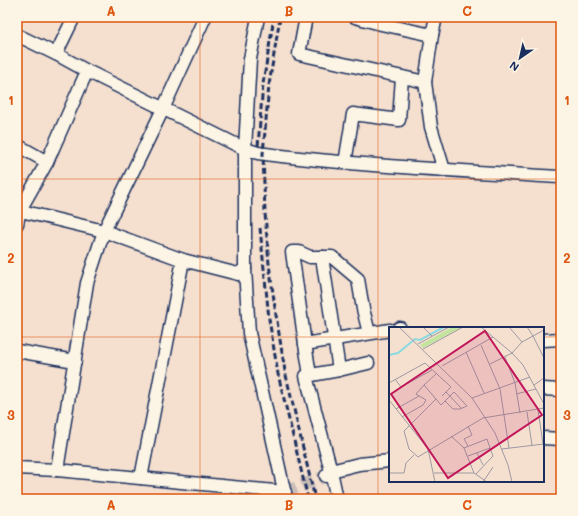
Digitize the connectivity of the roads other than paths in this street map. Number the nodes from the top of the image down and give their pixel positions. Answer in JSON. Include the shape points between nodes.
{"nodes":[{"id":1,"x":74,"y":17,"type":"edge"},
{"id":2,"x":205,"y":17,"type":"edge"},
{"id":3,"x":258,"y":17,"type":"edge"},
{"id":4,"x":306,"y":17,"type":"edge"},
{"id":5,"x":355,"y":17,"type":"edge"},
{"id":6,"x":436,"y":17,"type":"edge"},
{"id":7,"x":381,"y":21,"type":"edge"},
{"id":8,"x":17,"y":35,"type":"edge"},
{"id":9,"x":432,"y":35,"type":"junction"},
{"id":10,"x":56,"y":54,"type":"junction"},
{"id":11,"x":87,"y":71,"type":"junction"},
{"id":12,"x":402,"y":77,"type":"junction"},
{"id":13,"x":425,"y":82,"type":"junction"},
{"id":14,"x":163,"y":108,"type":"junction"},
{"id":15,"x":17,"y":145,"type":"edge"},
{"id":16,"x":246,"y":149,"type":"junction"},
{"id":17,"x":47,"y":162,"type":"junction"},
{"id":18,"x":346,"y":163,"type":"junction"},
{"id":19,"x":444,"y":170,"type":"junction"},
{"id":20,"x":561,"y":177,"type":"edge"},
{"id":21,"x":18,"y":210,"type":"edge"},
{"id":22,"x":17,"y":224,"type":"edge"},
{"id":23,"x":104,"y":231,"type":"junction"},
{"id":24,"x":322,"y":257,"type":"junction"},
{"id":25,"x":183,"y":260,"type":"junction"},
{"id":26,"x":245,"y":269,"type":"junction"},
{"id":27,"x":389,"y":330,"type":"edge"},
{"id":28,"x":370,"y":333,"type":"junction"},
{"id":29,"x":334,"y":339,"type":"junction"},
{"id":30,"x":561,"y":339,"type":"edge"},
{"id":31,"x":544,"y":340,"type":"edge"},
{"id":32,"x":305,"y":344,"type":"junction"},
{"id":33,"x":17,"y":351,"type":"edge"},
{"id":34,"x":75,"y":361,"type":"junction"},
{"id":35,"x":368,"y":362,"type":"dead end"},
{"id":36,"x":339,"y":370,"type":"junction"},
{"id":37,"x":310,"y":375,"type":"junction"},
{"id":38,"x":544,"y":389,"type":"edge"},
{"id":39,"x":561,"y":390,"type":"edge"},
{"id":40,"x":544,"y":438,"type":"edge"},
{"id":41,"x":561,"y":439,"type":"edge"},
{"id":42,"x":389,"y":461,"type":"edge"},
{"id":43,"x":17,"y":468,"type":"edge"},
{"id":44,"x":57,"y":470,"type":"junction"},
{"id":45,"x":329,"y":473,"type":"junction"},
{"id":46,"x":141,"y":478,"type":"junction"},
{"id":47,"x":286,"y":496,"type":"edge"},
{"id":48,"x":337,"y":499,"type":"edge"}],
"edges":[{"from":1,"to":10,"type":"street"},
{"from":2,"to":14,"type":"street"},
{"from":3,"to":16,"type":"street","via":[[250,59]]},
{"from":4,"to":12,"type":"street","via":[[298,54]]},
{"from":5,"to":7,"type":"street"},
{"from":6,"to":9,"type":"street"},
{"from":7,"to":9,"type":"street"},
{"from":8,"to":10,"type":"street"},
{"from":9,"to":13,"type":"street"},
{"from":10,"to":11,"type":"street"},
{"from":11,"to":14,"type":"street"},
{"from":11,"to":17,"type":"street"},
{"from":12,"to":13,"type":"street"},
{"from":12,"to":18,"type":"street","via":[[399,120],[353,114]]},
{"from":13,"to":19,"type":"street","via":[[431,127]]},
{"from":14,"to":16,"type":"street"},
{"from":14,"to":23,"type":"street"},
{"from":15,"to":17,"type":"street"},
{"from":16,"to":18,"type":"street","via":[[258,153]]},
{"from":16,"to":26,"type":"street"},
{"from":17,"to":21,"type":"street"},
{"from":18,"to":19,"type":"street"},
{"from":19,"to":20,"type":"street"},
{"from":21,"to":22,"type":"street"},
{"from":21,"to":23,"type":"street"},
{"from":23,"to":25,"type":"street"},
{"from":23,"to":34,"type":"street","via":[[88,283]]},
{"from":24,"to":28,"type":"street","via":[[332,257],[358,279],[362,309]]},
{"from":24,"to":29,"type":"street"},
{"from":24,"to":32,"type":"street","via":[[292,252]]},
{"from":25,"to":26,"type":"street","via":[[238,274]]},
{"from":25,"to":46,"type":"street"},
{"from":26,"to":47,"type":"street","via":[[249,333]]},
{"from":27,"to":28,"type":"street"},
{"from":28,"to":29,"type":"street"},
{"from":29,"to":32,"type":"street"},
{"from":29,"to":36,"type":"street"},
{"from":30,"to":31,"type":"street"},
{"from":32,"to":37,"type":"street"},
{"from":33,"to":34,"type":"street"},
{"from":34,"to":44,"type":"street"},
{"from":35,"to":36,"type":"street"},
{"from":36,"to":37,"type":"street"},
{"from":37,"to":45,"type":"street","via":[[306,376]]},
{"from":38,"to":39,"type":"street"},
{"from":40,"to":41,"type":"street"},
{"from":42,"to":45,"type":"street","via":[[359,464]]},
{"from":43,"to":44,"type":"street"},
{"from":44,"to":46,"type":"street"},
{"from":45,"to":48,"type":"street"},
{"from":46,"to":47,"type":"street"}]}
